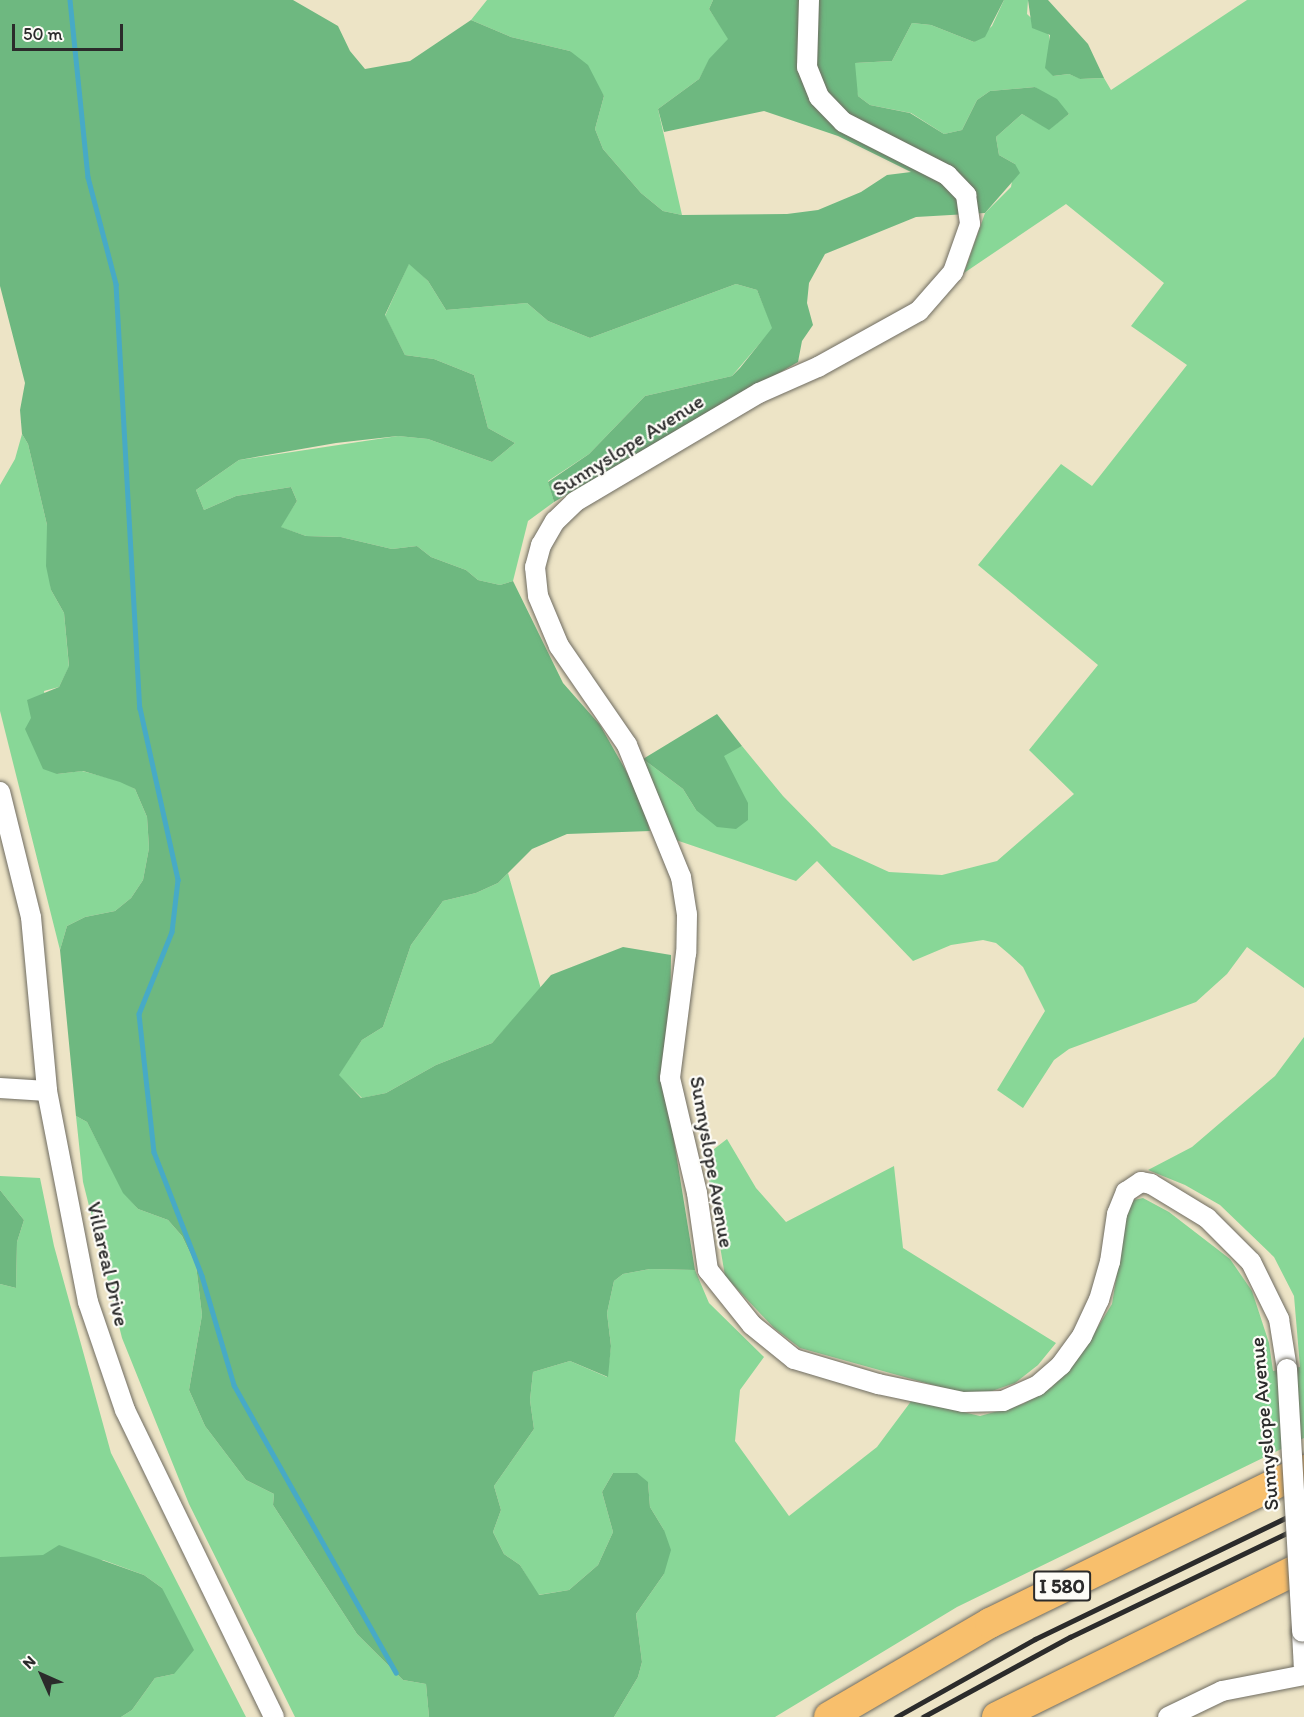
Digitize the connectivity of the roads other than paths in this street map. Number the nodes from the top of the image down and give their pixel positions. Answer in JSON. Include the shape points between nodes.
{"nodes":[{"id":1,"x":809,"y":0,"type":"edge"},
{"id":2,"x":0,"y":792,"type":"edge"},
{"id":3,"x":0,"y":1088,"type":"edge"},
{"id":4,"x":47,"y":1091,"type":"junction"},
{"id":5,"x":1304,"y":1470,"type":"edge"},
{"id":6,"x":1304,"y":1566,"type":"edge"},
{"id":7,"x":1304,"y":1666,"type":"edge"},
{"id":8,"x":1304,"y":1676,"type":"edge"},
{"id":9,"x":274,"y":1717,"type":"edge"},
{"id":10,"x":829,"y":1717,"type":"edge"},
{"id":11,"x":997,"y":1717,"type":"edge"},
{"id":12,"x":1168,"y":1717,"type":"edge"}],
"edges":[{"from":1,"to":7,"type":"street","name":"Sunnyslope Avenue","bridge":true,"via":[[807,67],[819,97],[843,122],[947,175],[966,195],[970,224],[953,272],[919,311],[818,367],[759,393],[575,502],[555,521],[541,545],[535,567],[538,596],[559,646],[627,745],[681,877],[687,914],[686,953],[670,1078],[697,1193],[708,1270],[752,1325],[794,1359],[878,1384],[963,1402],[1003,1401],[1037,1386],[1062,1365],[1082,1336],[1099,1300],[1117,1214],[1126,1192],[1141,1182],[1151,1184],[1207,1218],[1251,1262],[1279,1318],[1287,1369]]},
{"from":2,"to":4,"type":"street","name":"Villareal Drive","via":[[31,917]]},
{"from":3,"to":4,"type":"street"},
{"from":4,"to":9,"type":"street","name":"Villareal Drive","via":[[88,1302],[125,1410]]},
{"from":5,"to":10,"type":"highway","number":"I 580","via":[[990,1623]]},
{"from":6,"to":11,"type":"highway"},
{"from":8,"to":12,"type":"street","via":[[1222,1692]]}]}
